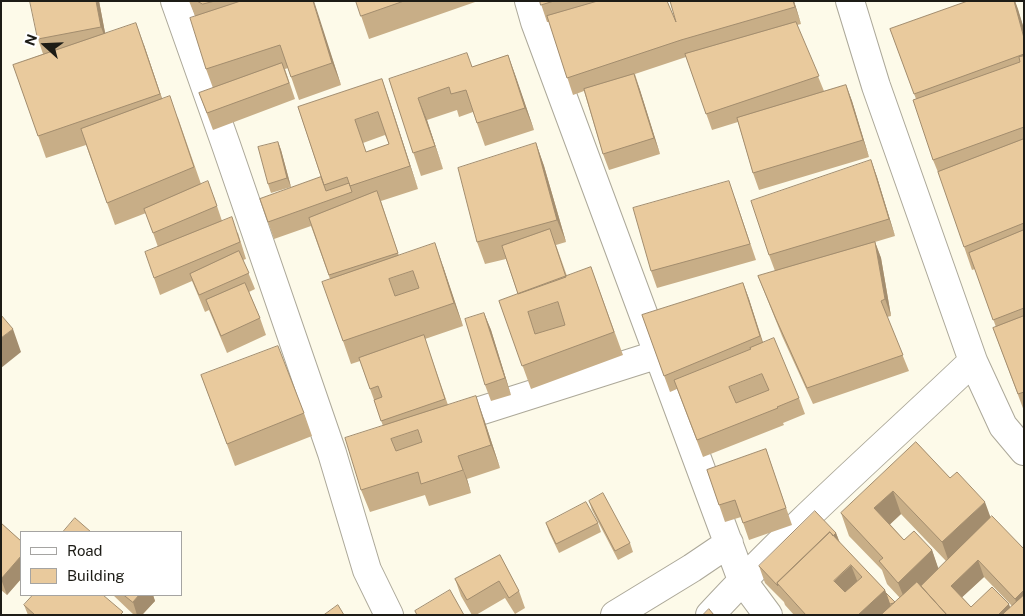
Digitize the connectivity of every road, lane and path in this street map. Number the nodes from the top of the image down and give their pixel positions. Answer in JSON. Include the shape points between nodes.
{"nodes":[{"id":1,"x":175,"y":1,"type":"edge"},
{"id":2,"x":529,"y":1,"type":"edge"},
{"id":3,"x":850,"y":1,"type":"edge"},
{"id":4,"x":659,"y":354,"type":"junction"},
{"id":5,"x":974,"y":361,"type":"junction"},
{"id":6,"x":422,"y":430,"type":"edge"},
{"id":7,"x":359,"y":446,"type":"edge"},
{"id":8,"x":1024,"y":451,"type":"edge"},
{"id":9,"x":332,"y":453,"type":"junction"},
{"id":10,"x":729,"y":543,"type":"junction"},
{"id":11,"x":742,"y":580,"type":"junction"},
{"id":12,"x":389,"y":615,"type":"edge"},
{"id":13,"x":615,"y":615,"type":"edge"},
{"id":14,"x":710,"y":615,"type":"edge"},
{"id":15,"x":768,"y":615,"type":"edge"}],
"edges":[{"from":1,"to":9,"type":"street"},
{"from":2,"to":4,"type":"street"},
{"from":3,"to":5,"type":"street","via":[[876,86]]},
{"from":4,"to":6,"type":"street"},
{"from":4,"to":10,"type":"street"},
{"from":5,"to":8,"type":"street","via":[[1003,426]]},
{"from":5,"to":11,"type":"street"},
{"from":7,"to":9,"type":"street"},
{"from":9,"to":12,"type":"street","via":[[367,570]]},
{"from":10,"to":11,"type":"street"},
{"from":10,"to":13,"type":"street"},
{"from":11,"to":14,"type":"street"},
{"from":11,"to":15,"type":"street"}]}
